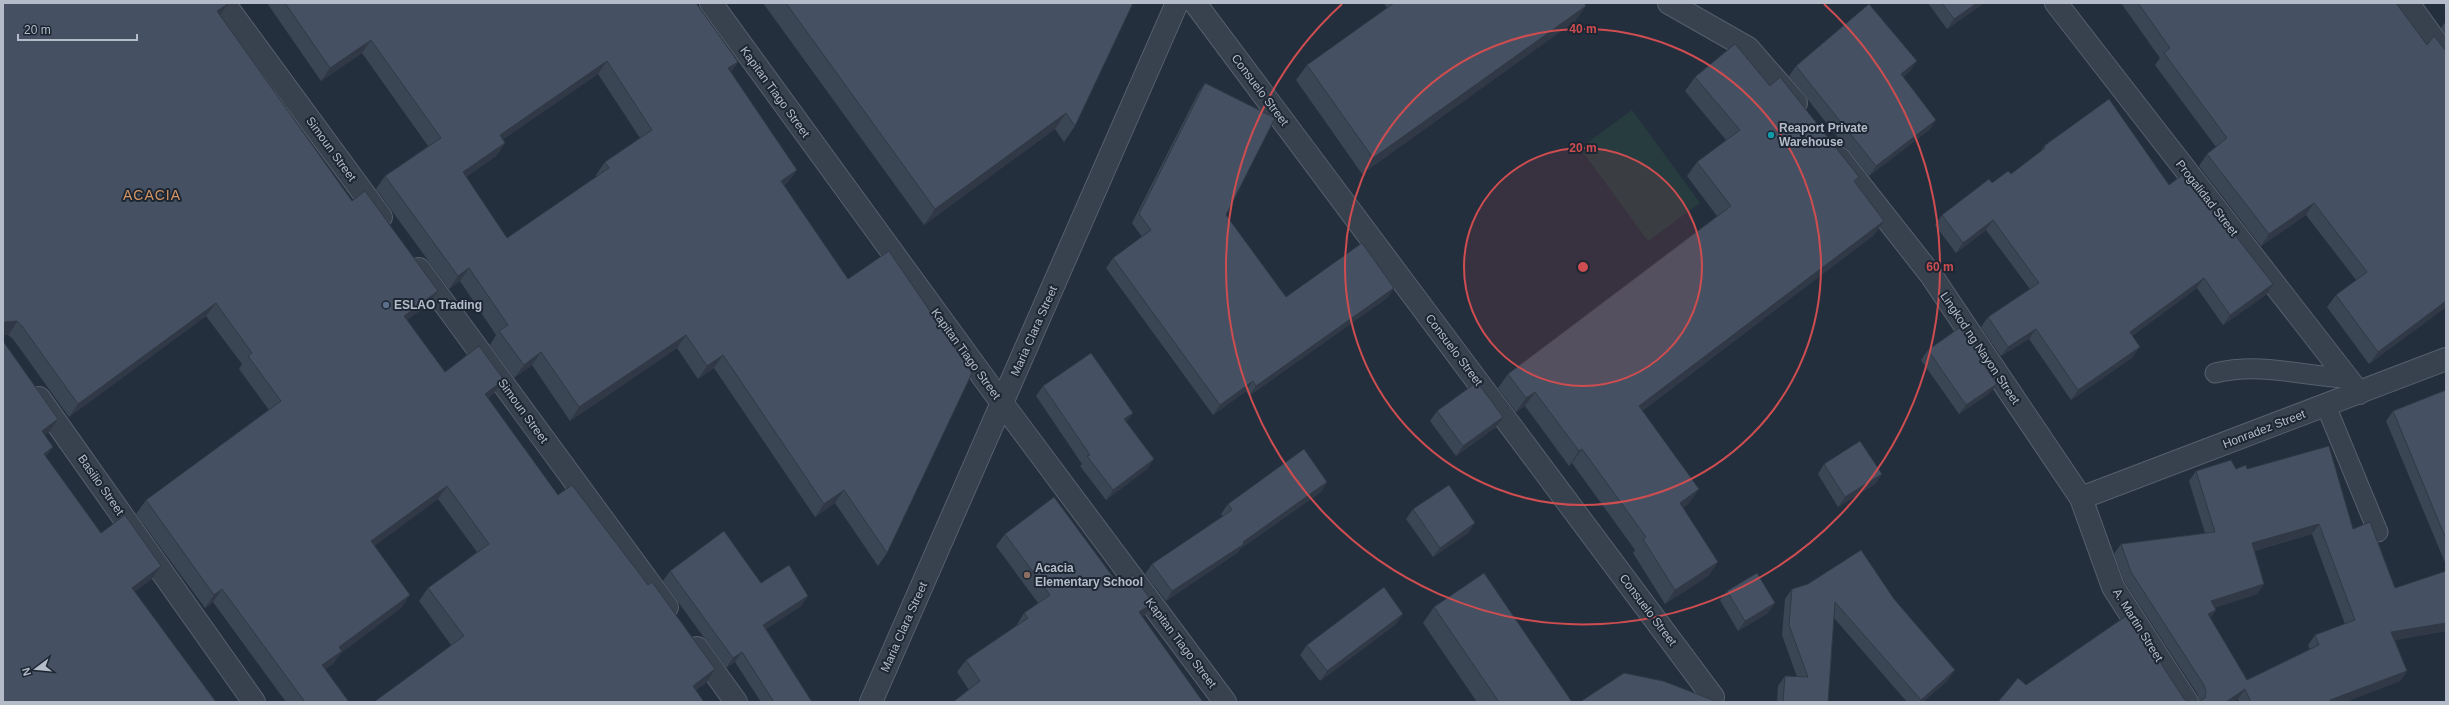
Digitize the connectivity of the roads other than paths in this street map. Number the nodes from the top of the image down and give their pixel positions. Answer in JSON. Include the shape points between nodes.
{"nodes":[{"id":1,"x":224,"y":3,"type":"edge"},
{"id":2,"x":711,"y":3,"type":"edge"},
{"id":3,"x":1177,"y":3,"type":"edge"},
{"id":4,"x":1195,"y":3,"type":"edge"},
{"id":5,"x":1669,"y":3,"type":"edge"},
{"id":6,"x":2056,"y":3,"type":"edge"},
{"id":7,"x":2408,"y":3,"type":"edge"},
{"id":8,"x":1694,"y":9,"type":"edge"},
{"id":9,"x":2446,"y":56,"type":"edge"},
{"id":10,"x":1806,"y":116,"type":"edge"},
{"id":11,"x":1826,"y":141,"type":"edge"},
{"id":12,"x":393,"y":234,"type":"edge"},
{"id":13,"x":407,"y":253,"type":"edge"},
{"id":14,"x":2446,"y":359,"type":"edge"},
{"id":15,"x":2215,"y":372,"type":"dead end"},
{"id":16,"x":26,"y":379,"type":"edge"},
{"id":17,"x":2353,"y":386,"type":"junction"},
{"id":18,"x":1002,"y":403,"type":"junction"},
{"id":19,"x":2326,"y":406,"type":"junction"},
{"id":20,"x":2081,"y":498,"type":"junction"},
{"id":21,"x":2378,"y":532,"type":"dead end"},
{"id":22,"x":1713,"y":697,"type":"dead end"},
{"id":23,"x":254,"y":702,"type":"edge"},
{"id":24,"x":736,"y":702,"type":"edge"},
{"id":25,"x":871,"y":702,"type":"edge"},
{"id":26,"x":1225,"y":702,"type":"edge"},
{"id":27,"x":2187,"y":702,"type":"edge"}],
"edges":[{"from":1,"to":12,"type":"street","name":"Simoun Street"},
{"from":2,"to":18,"type":"street","name":"Kapitan Tiago Street"},
{"from":3,"to":18,"type":"street","name":"Maria Clara Street"},
{"from":4,"to":22,"type":"street","name":"Consuelo Street"},
{"from":5,"to":8,"type":"street"},
{"from":6,"to":17,"type":"street","name":"Progalidad Street"},
{"from":7,"to":9,"type":"street"},
{"from":8,"to":10,"type":"street","via":[[1748,48]]},
{"from":11,"to":20,"type":"street","name":"Lingkod ng Nayon Street","via":[[1931,275]]},
{"from":13,"to":24,"type":"street","name":"Simoun Street"},
{"from":14,"to":17,"type":"street","name":"Honradez Street"},
{"from":15,"to":17,"type":"lane","via":[[2236,368],[2286,370]]},
{"from":16,"to":23,"type":"street","name":"Basilio Street"},
{"from":17,"to":19,"type":"street","name":"Honradez Street"},
{"from":18,"to":25,"type":"street","name":"Maria Clara Street"},
{"from":18,"to":26,"type":"street","name":"Kapitan Tiago Street"},
{"from":19,"to":20,"type":"street","name":"Honradez Street"},
{"from":19,"to":21,"type":"lane"},
{"from":20,"to":27,"type":"street","name":"A. Martin Street","via":[[2113,587]]}]}
